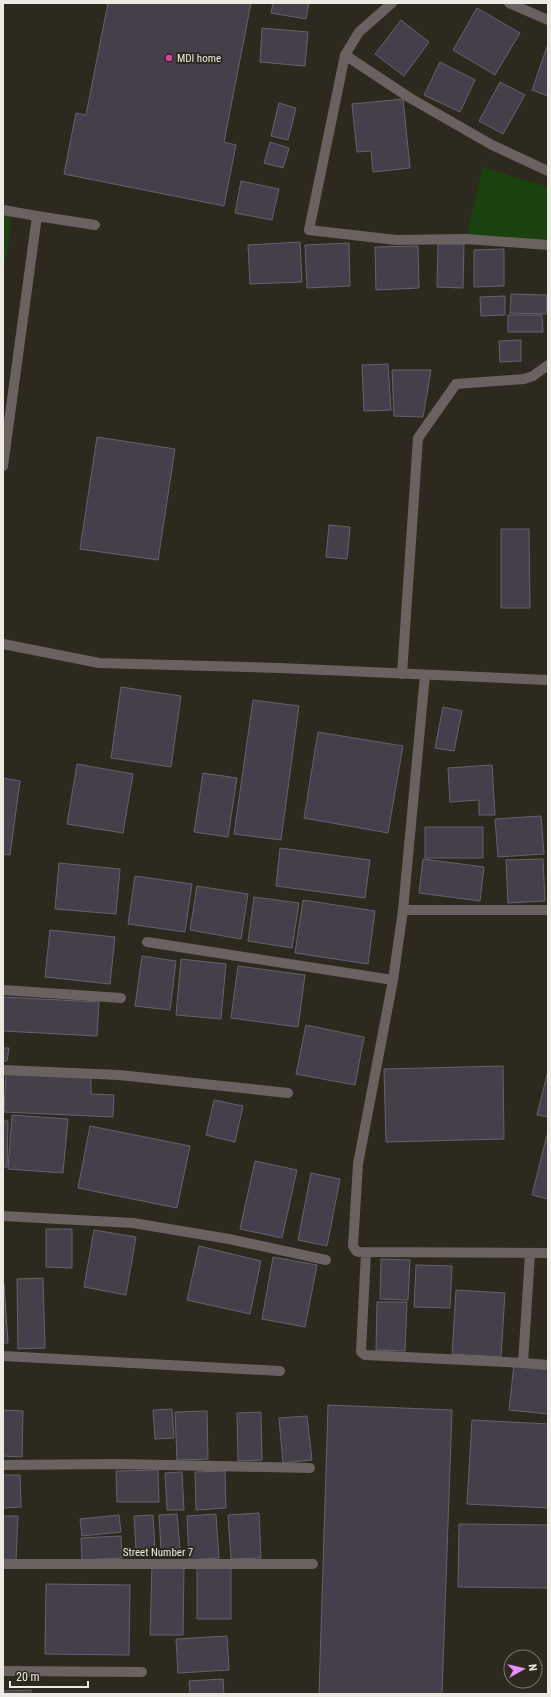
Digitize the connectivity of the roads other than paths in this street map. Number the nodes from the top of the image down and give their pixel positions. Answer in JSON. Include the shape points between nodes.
{"nodes":[{"id":1,"x":392,"y":3,"type":"edge"},
{"id":2,"x":509,"y":3,"type":"edge"},
{"id":3,"x":548,"y":20,"type":"edge"},
{"id":4,"x":345,"y":55,"type":"junction"},
{"id":5,"x":548,"y":171,"type":"edge"},
{"id":6,"x":3,"y":210,"type":"edge"},
{"id":7,"x":37,"y":216,"type":"junction"},
{"id":8,"x":95,"y":225,"type":"dead end"},
{"id":9,"x":548,"y":245,"type":"edge"},
{"id":10,"x":548,"y":365,"type":"edge"},
{"id":11,"x":3,"y":466,"type":"edge"},
{"id":12,"x":3,"y":644,"type":"edge"},
{"id":13,"x":402,"y":674,"type":"junction"},
{"id":14,"x":425,"y":675,"type":"junction"},
{"id":15,"x":548,"y":680,"type":"edge"},
{"id":16,"x":403,"y":910,"type":"junction"},
{"id":17,"x":548,"y":910,"type":"edge"},
{"id":18,"x":147,"y":942,"type":"dead end"},
{"id":19,"x":393,"y":980,"type":"junction"},
{"id":20,"x":3,"y":990,"type":"edge"},
{"id":21,"x":121,"y":998,"type":"dead end"},
{"id":22,"x":3,"y":1070,"type":"edge"},
{"id":23,"x":288,"y":1093,"type":"dead end"},
{"id":24,"x":3,"y":1216,"type":"edge"},
{"id":25,"x":366,"y":1252,"type":"junction"},
{"id":26,"x":548,"y":1253,"type":"edge"},
{"id":27,"x":530,"y":1254,"type":"junction"},
{"id":28,"x":326,"y":1260,"type":"dead end"},
{"id":29,"x":3,"y":1356,"type":"edge"},
{"id":30,"x":523,"y":1363,"type":"junction"},
{"id":31,"x":548,"y":1365,"type":"edge"},
{"id":32,"x":280,"y":1371,"type":"dead end"},
{"id":33,"x":3,"y":1465,"type":"edge"},
{"id":34,"x":310,"y":1468,"type":"dead end"},
{"id":35,"x":3,"y":1564,"type":"edge"},
{"id":36,"x":312,"y":1564,"type":"dead end"},
{"id":37,"x":3,"y":1671,"type":"edge"},
{"id":38,"x":142,"y":1672,"type":"dead end"}],
"edges":[{"from":1,"to":4,"type":"street","via":[[359,32]]},
{"from":2,"to":3,"type":"street"},
{"from":4,"to":5,"type":"street","via":[[410,98],[492,145]]},
{"from":4,"to":9,"type":"street","via":[[309,230],[396,240],[466,239]]},
{"from":6,"to":7,"type":"street"},
{"from":7,"to":8,"type":"street"},
{"from":7,"to":11,"type":"street"},
{"from":10,"to":13,"type":"street","via":[[524,379],[456,384],[418,438]]},
{"from":12,"to":13,"type":"street","via":[[99,663]]},
{"from":13,"to":14,"type":"street"},
{"from":14,"to":15,"type":"street"},
{"from":14,"to":16,"type":"street"},
{"from":16,"to":17,"type":"street"},
{"from":16,"to":19,"type":"street"},
{"from":18,"to":19,"type":"street"},
{"from":19,"to":25,"type":"street","via":[[358,1164],[353,1246],[356,1251]]},
{"from":20,"to":21,"type":"street"},
{"from":22,"to":23,"type":"street","via":[[119,1075]]},
{"from":24,"to":28,"type":"street","via":[[133,1223],[229,1239]]},
{"from":25,"to":27,"type":"street"},
{"from":25,"to":30,"type":"street","via":[[361,1352]]},
{"from":26,"to":27,"type":"street"},
{"from":27,"to":30,"type":"street"},
{"from":29,"to":32,"type":"street"},
{"from":30,"to":31,"type":"street"},
{"from":33,"to":34,"type":"street","via":[[118,1464]]},
{"from":35,"to":36,"type":"street","name":"Street Number 7"},
{"from":37,"to":38,"type":"street"}]}
